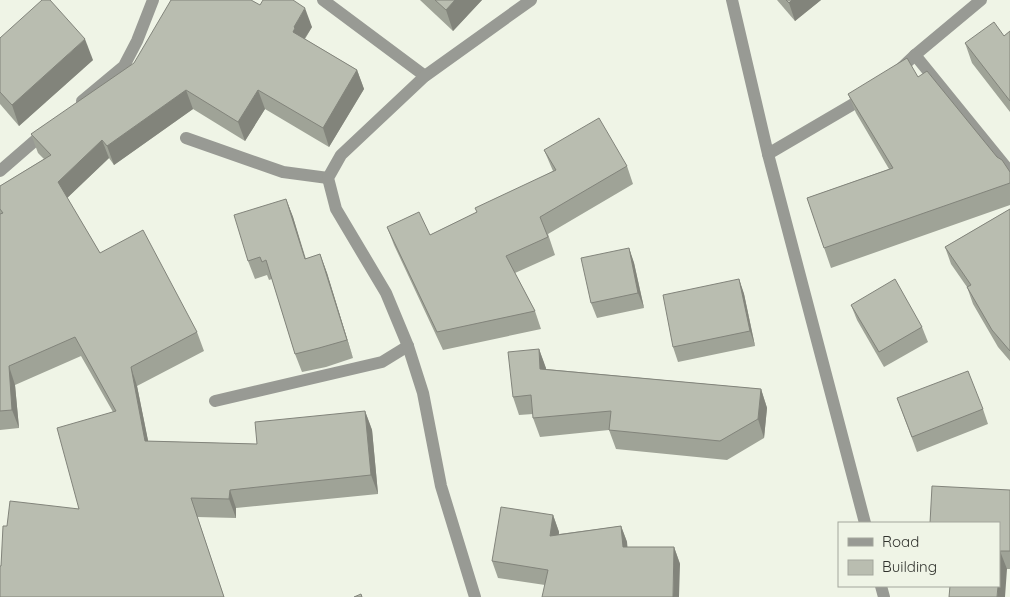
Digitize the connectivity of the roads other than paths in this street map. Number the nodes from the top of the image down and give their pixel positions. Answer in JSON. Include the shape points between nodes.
{"nodes":[{"id":1,"x":153,"y":0,"type":"edge"},
{"id":2,"x":323,"y":0,"type":"edge"},
{"id":3,"x":531,"y":0,"type":"edge"},
{"id":4,"x":732,"y":0,"type":"edge"},
{"id":5,"x":981,"y":0,"type":"edge"},
{"id":6,"x":915,"y":55,"type":"junction"},
{"id":7,"x":425,"y":76,"type":"junction"},
{"id":8,"x":71,"y":110,"type":"edge"},
{"id":9,"x":55,"y":123,"type":"edge"},
{"id":10,"x":186,"y":138,"type":"dead end"},
{"id":11,"x":768,"y":154,"type":"junction"},
{"id":12,"x":0,"y":170,"type":"edge"},
{"id":13,"x":1010,"y":172,"type":"edge"},
{"id":14,"x":328,"y":178,"type":"junction"},
{"id":15,"x":408,"y":346,"type":"junction"},
{"id":16,"x":215,"y":401,"type":"dead end"},
{"id":17,"x":865,"y":522,"type":"edge"},
{"id":18,"x":474,"y":597,"type":"edge"}],
"edges":[{"from":1,"to":8,"type":"street","via":[[124,66]]},
{"from":2,"to":7,"type":"street"},
{"from":3,"to":7,"type":"street"},
{"from":4,"to":11,"type":"street"},
{"from":5,"to":6,"type":"street"},
{"from":6,"to":11,"type":"street","via":[[883,85]]},
{"from":6,"to":13,"type":"street"},
{"from":7,"to":14,"type":"street","via":[[341,154]]},
{"from":9,"to":12,"type":"street"},
{"from":10,"to":14,"type":"street","via":[[283,172]]},
{"from":11,"to":17,"type":"street"},
{"from":14,"to":15,"type":"street","via":[[336,209],[386,293]]},
{"from":15,"to":16,"type":"street","via":[[382,362]]},
{"from":15,"to":18,"type":"street","via":[[423,393],[441,486]]}]}
